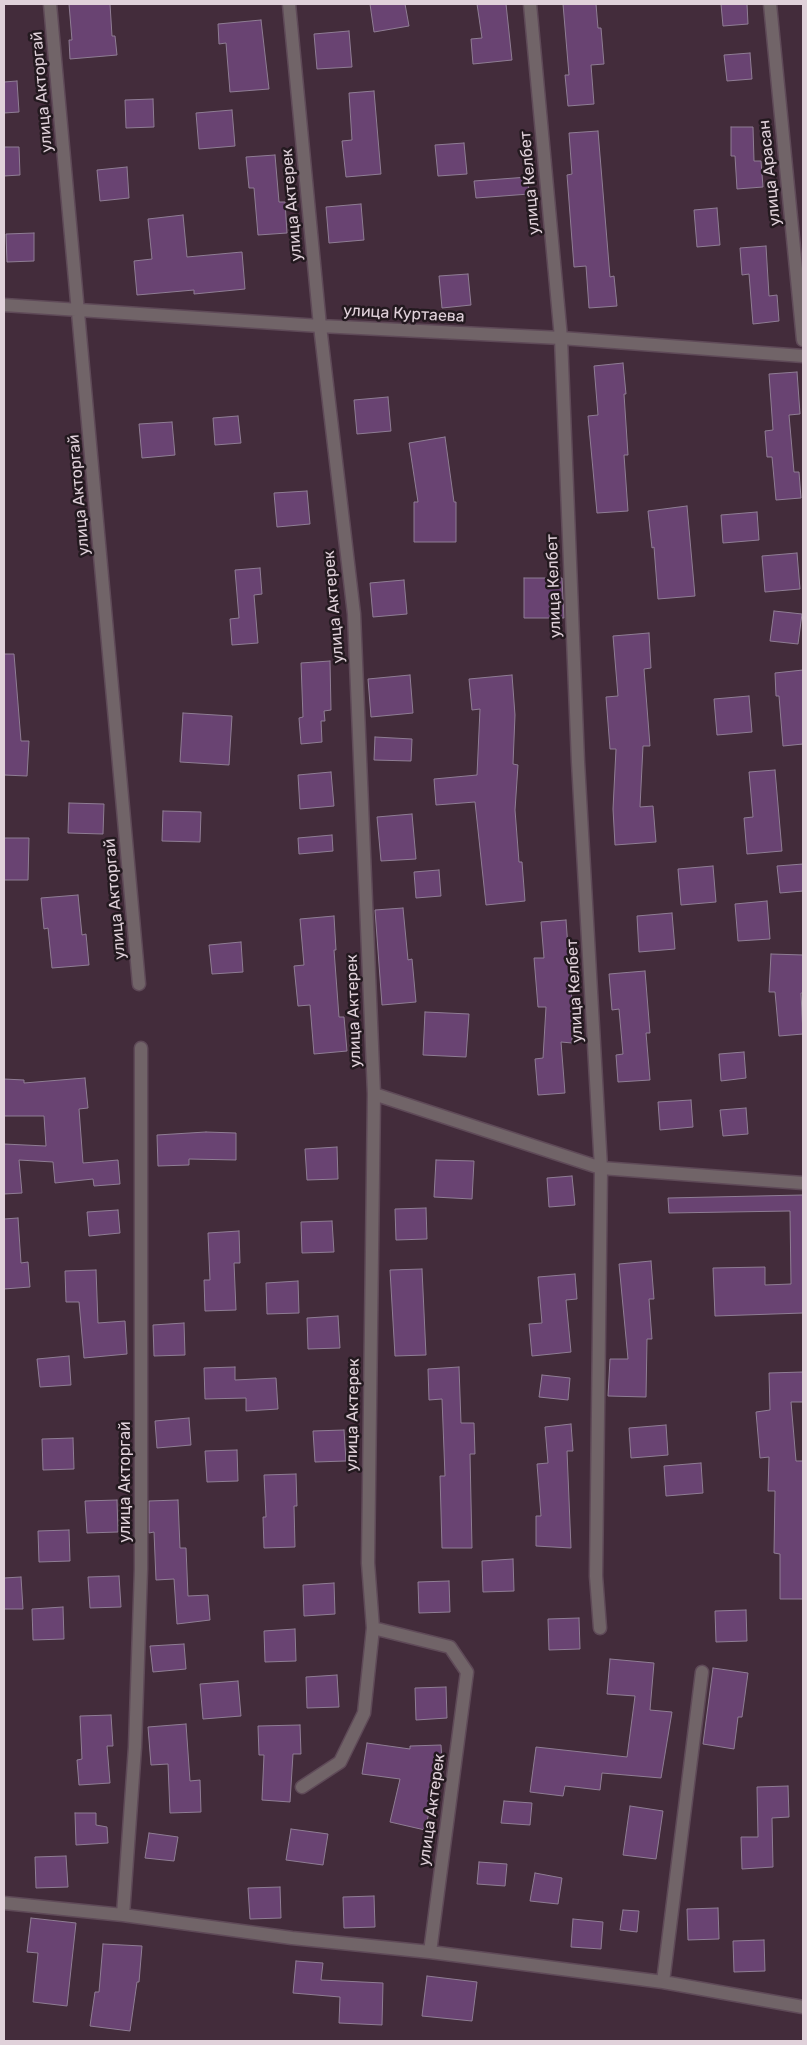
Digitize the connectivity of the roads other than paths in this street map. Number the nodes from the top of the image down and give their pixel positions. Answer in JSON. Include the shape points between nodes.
{"nodes":[{"id":1,"x":50,"y":4,"type":"edge"},
{"id":2,"x":289,"y":4,"type":"edge"},
{"id":3,"x":530,"y":4,"type":"edge"},
{"id":4,"x":770,"y":4,"type":"edge"},
{"id":5,"x":4,"y":305,"type":"edge"},
{"id":6,"x":79,"y":309,"type":"junction"},
{"id":7,"x":320,"y":326,"type":"junction"},
{"id":8,"x":561,"y":338,"type":"junction"},
{"id":9,"x":803,"y":340,"type":"edge"},
{"id":10,"x":803,"y":356,"type":"edge"},
{"id":11,"x":139,"y":984,"type":"dead end"},
{"id":12,"x":141,"y":1048,"type":"dead end"},
{"id":13,"x":374,"y":1094,"type":"junction"},
{"id":14,"x":602,"y":1168,"type":"junction"},
{"id":15,"x":803,"y":1183,"type":"edge"},
{"id":16,"x":373,"y":1628,"type":"junction"},
{"id":17,"x":600,"y":1628,"type":"dead end"},
{"id":18,"x":702,"y":1672,"type":"dead end"},
{"id":19,"x":302,"y":1787,"type":"dead end"},
{"id":20,"x":4,"y":1904,"type":"edge"},
{"id":21,"x":122,"y":1914,"type":"junction"},
{"id":22,"x":430,"y":1952,"type":"junction"},
{"id":23,"x":663,"y":1982,"type":"junction"},
{"id":24,"x":803,"y":2006,"type":"edge"}],
"edges":[{"from":1,"to":6,"type":"street","name":"улица Акторгай"},
{"from":2,"to":7,"type":"street","name":"улица Актерек"},
{"from":3,"to":8,"type":"street","name":"улица Келбет"},
{"from":4,"to":9,"type":"street","name":"улица Арасан"},
{"from":5,"to":6,"type":"street","name":"улица Куртаева"},
{"from":6,"to":7,"type":"street","name":"улица Куртаева"},
{"from":6,"to":11,"type":"street","name":"улица Акторгай"},
{"from":7,"to":8,"type":"street","name":"улица Куртаева"},
{"from":7,"to":13,"type":"street","name":"улица Актерек","via":[[354,614]]},
{"from":8,"to":10,"type":"street","name":"улица Куртаева"},
{"from":8,"to":14,"type":"street","name":"улица Келбет","via":[[578,762]]},
{"from":12,"to":21,"type":"street","name":"улица Акторгай","via":[[141,1569],[135,1747]]},
{"from":13,"to":14,"type":"street"},
{"from":13,"to":16,"type":"street","name":"улица Актерек","via":[[368,1563]]},
{"from":14,"to":15,"type":"street"},
{"from":14,"to":17,"type":"street","name":"улица Келбет","via":[[596,1576]]},
{"from":16,"to":19,"type":"street","via":[[364,1713],[340,1762]]},
{"from":16,"to":22,"type":"street","name":"улица Актерек","via":[[450,1647],[467,1672]]},
{"from":18,"to":23,"type":"street"},
{"from":20,"to":21,"type":"street"},
{"from":21,"to":22,"type":"street","via":[[292,1938]]},
{"from":22,"to":23,"type":"street"},
{"from":23,"to":24,"type":"street"}]}
